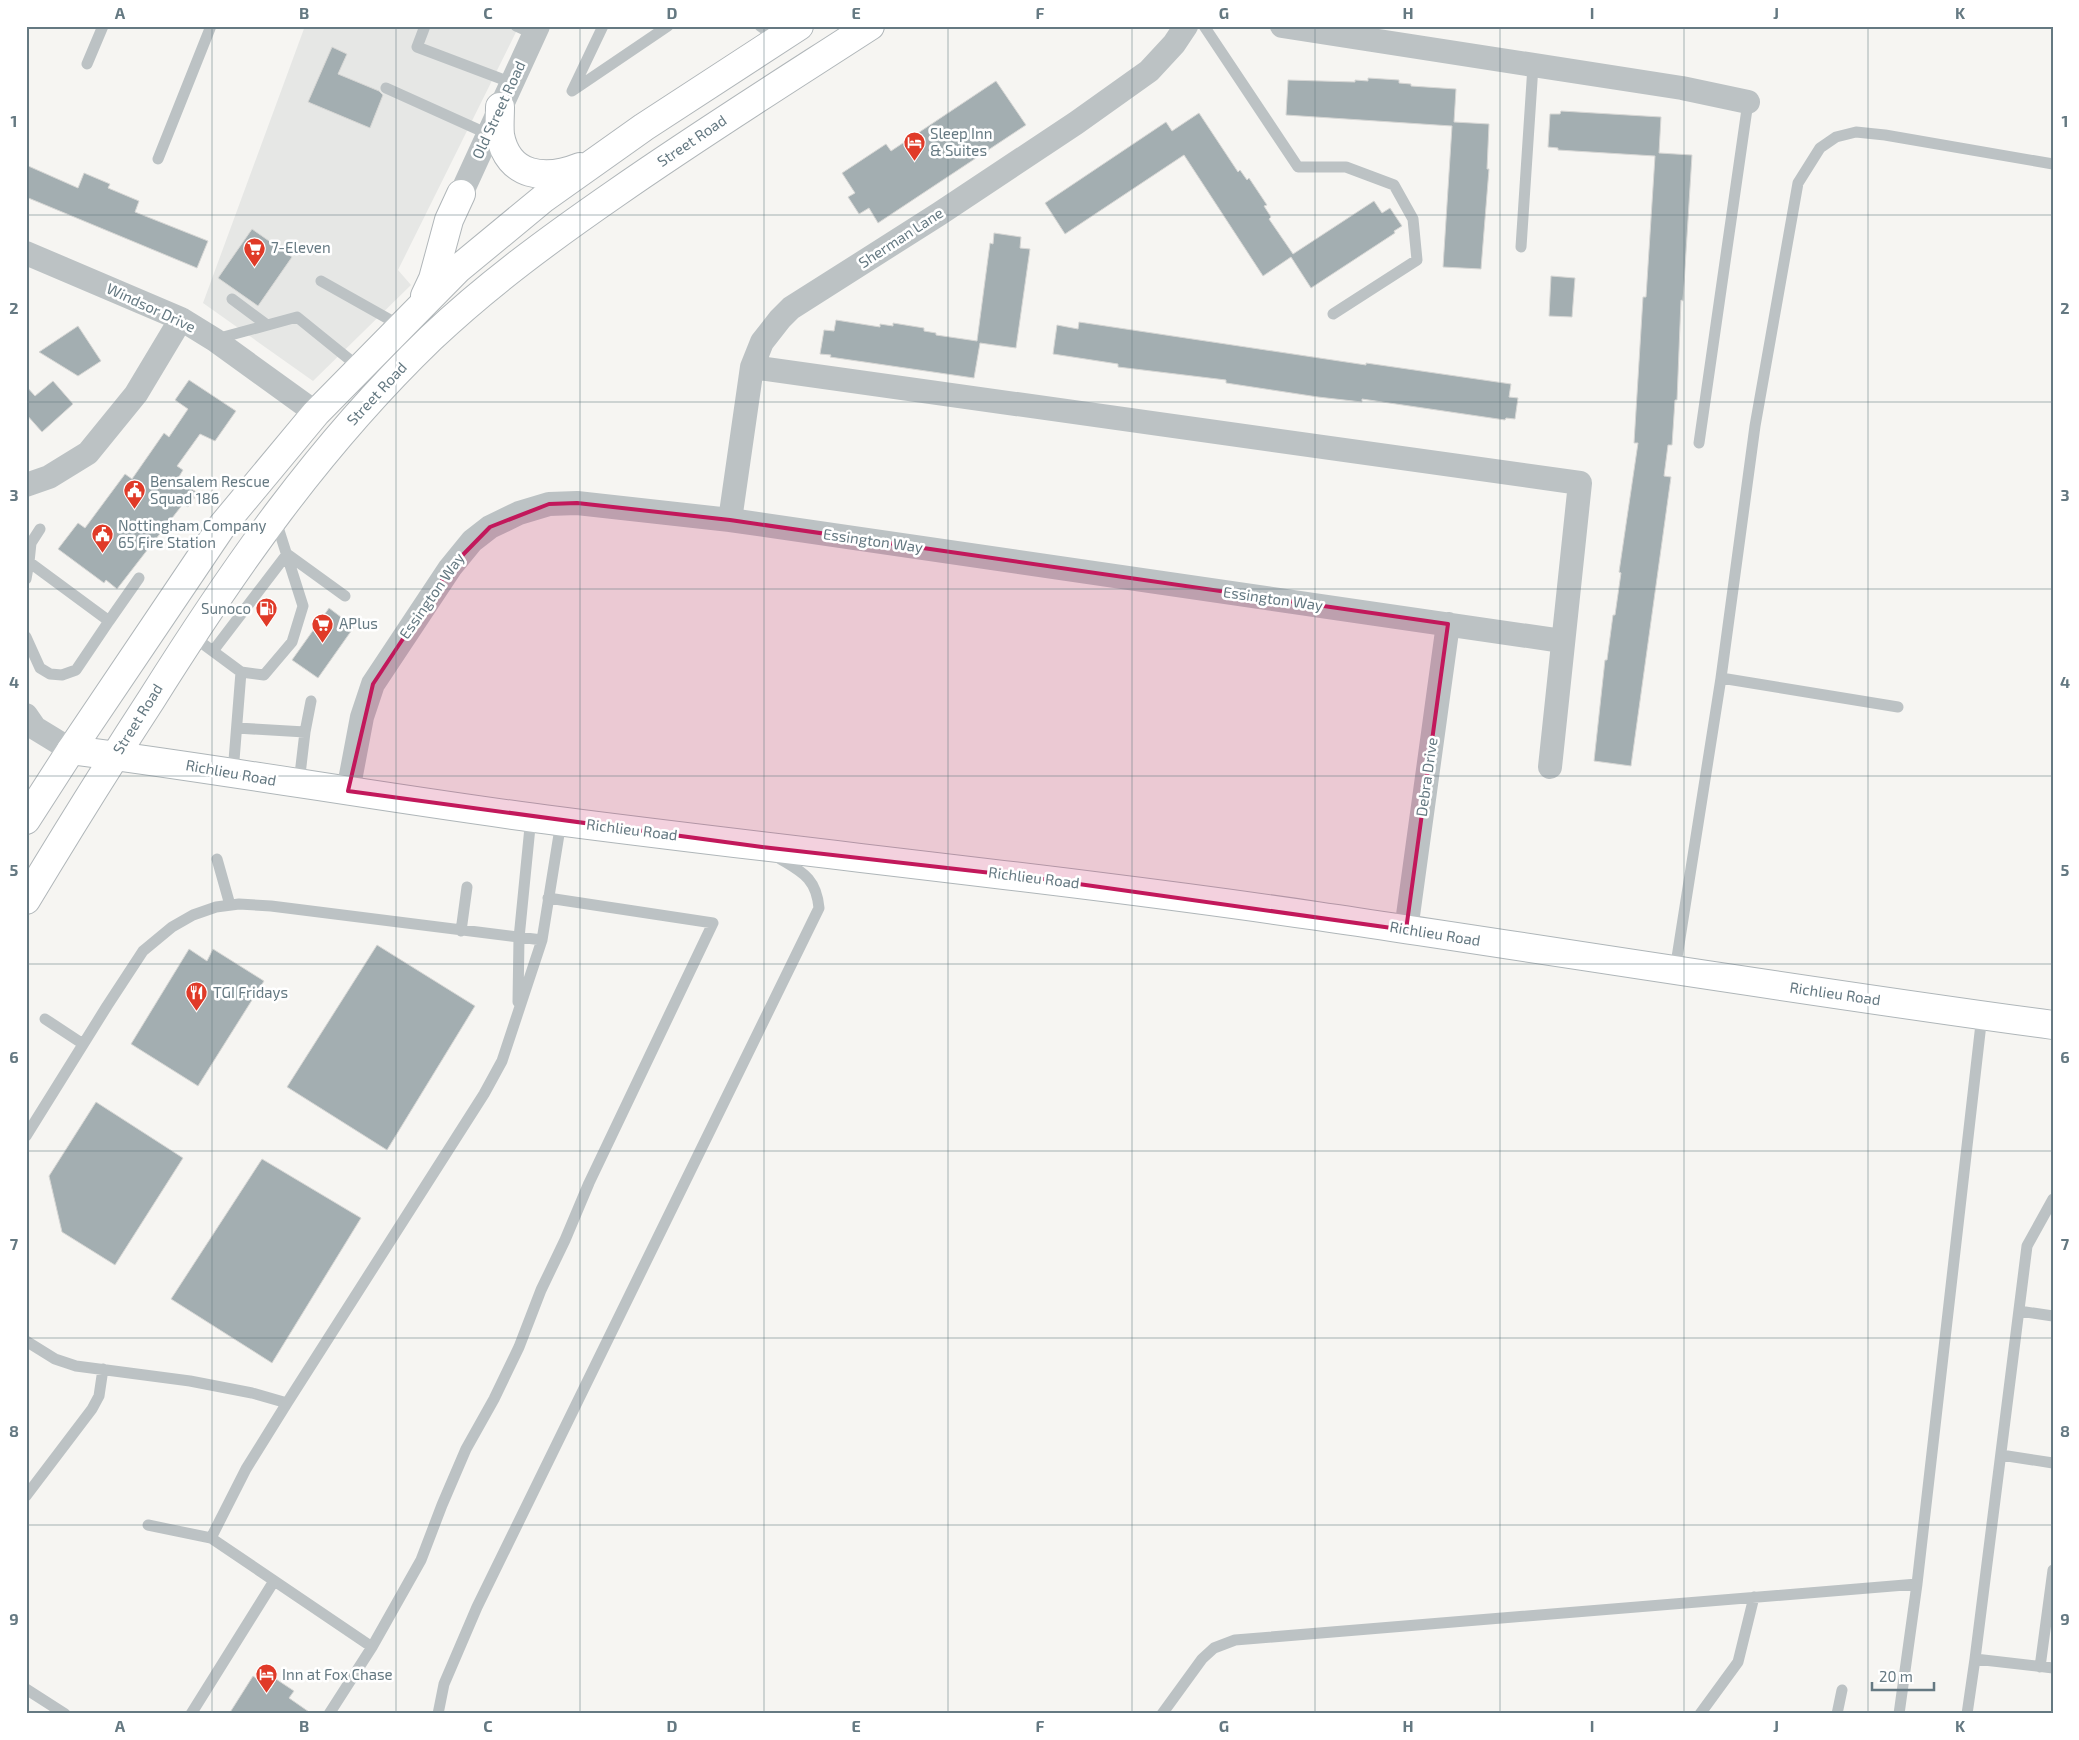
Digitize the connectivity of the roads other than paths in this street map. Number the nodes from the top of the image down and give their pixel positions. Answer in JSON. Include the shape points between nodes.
{"nodes":[{"id":1,"x":102,"y":26,"type":"edge"},
{"id":2,"x":211,"y":26,"type":"edge"},
{"id":3,"x":425,"y":26,"type":"edge"},
{"id":4,"x":603,"y":26,"type":"edge"},
{"id":5,"x":668,"y":26,"type":"edge"},
{"id":6,"x":870,"y":26,"type":"edge"},
{"id":7,"x":1186,"y":26,"type":"edge"},
{"id":8,"x":1204,"y":26,"type":"edge"},
{"id":9,"x":1282,"y":26,"type":"edge"},
{"id":10,"x":529,"y":29,"type":"edge"},
{"id":11,"x":779,"y":31,"type":"edge"},
{"id":12,"x":87,"y":64,"type":"dead end"},
{"id":13,"x":1533,"y":66,"type":"junction"},
{"id":14,"x":512,"y":83,"type":"junction"},
{"id":15,"x":386,"y":88,"type":"dead end"},
{"id":16,"x":1748,"y":102,"type":"joint"},
{"id":17,"x":500,"y":107,"type":"junction"},
{"id":18,"x":488,"y":134,"type":"junction"},
{"id":19,"x":602,"y":157,"type":"junction"},
{"id":20,"x":158,"y":159,"type":"dead end"},
{"id":21,"x":2053,"y":164,"type":"edge"},
{"id":22,"x":461,"y":194,"type":"joint"},
{"id":23,"x":1521,"y":247,"type":"dead end"},
{"id":24,"x":26,"y":253,"type":"edge"},
{"id":25,"x":321,"y":281,"type":"dead end"},
{"id":26,"x":232,"y":299,"type":"dead end"},
{"id":27,"x":1333,"y":314,"type":"dead end"},
{"id":28,"x":181,"y":319,"type":"junction"},
{"id":29,"x":407,"y":320,"type":"junction"},
{"id":30,"x":267,"y":325,"type":"junction"},
{"id":31,"x":214,"y":340,"type":"junction"},
{"id":32,"x":752,"y":367,"type":"junction"},
{"id":33,"x":360,"y":368,"type":"junction"},
{"id":34,"x":316,"y":413,"type":"junction"},
{"id":35,"x":1699,"y":443,"type":"dead end"},
{"id":36,"x":26,"y":485,"type":"edge"},
{"id":37,"x":274,"y":517,"type":"junction"},
{"id":38,"x":730,"y":520,"type":"junction"},
{"id":39,"x":40,"y":529,"type":"dead end"},
{"id":40,"x":287,"y":554,"type":"junction"},
{"id":41,"x":29,"y":562,"type":"junction"},
{"id":42,"x":26,"y":578,"type":"edge"},
{"id":43,"x":139,"y":578,"type":"dead end"},
{"id":44,"x":345,"y":596,"type":"dead end"},
{"id":45,"x":109,"y":621,"type":"junction"},
{"id":46,"x":1448,"y":624,"type":"junction"},
{"id":47,"x":26,"y":637,"type":"edge"},
{"id":48,"x":1562,"y":641,"type":"junction"},
{"id":49,"x":202,"y":643,"type":"junction"},
{"id":50,"x":242,"y":672,"type":"junction"},
{"id":51,"x":1721,"y":678,"type":"junction"},
{"id":52,"x":311,"y":701,"type":"dead end"},
{"id":53,"x":1898,"y":707,"type":"dead end"},
{"id":54,"x":26,"y":715,"type":"edge"},
{"id":55,"x":237,"y":728,"type":"junction"},
{"id":56,"x":305,"y":732,"type":"junction"},
{"id":57,"x":71,"y":750,"type":"junction"},
{"id":58,"x":115,"y":756,"type":"junction"},
{"id":59,"x":1550,"y":767,"type":"dead end"},
{"id":60,"x":233,"y":773,"type":"junction"},
{"id":61,"x":299,"y":784,"type":"junction"},
{"id":62,"x":348,"y":791,"type":"junction"},
{"id":63,"x":531,"y":818,"type":"junction"},
{"id":64,"x":26,"y":820,"type":"edge"},
{"id":65,"x":560,"y":822,"type":"junction"},
{"id":66,"x":762,"y":848,"type":"junction"},
{"id":67,"x":217,"y":860,"type":"dead end"},
{"id":68,"x":467,"y":887,"type":"dead end"},
{"id":69,"x":548,"y":898,"type":"junction"},
{"id":70,"x":26,"y":900,"type":"edge"},
{"id":71,"x":230,"y":906,"type":"junction"},
{"id":72,"x":1406,"y":930,"type":"junction"},
{"id":73,"x":462,"y":931,"type":"junction"},
{"id":74,"x":519,"y":938,"type":"junction"},
{"id":75,"x":542,"y":940,"type":"junction"},
{"id":76,"x":1675,"y":970,"type":"junction"},
{"id":77,"x":517,"y":1013,"type":"junction"},
{"id":78,"x":1982,"y":1015,"type":"junction"},
{"id":79,"x":46,"y":1019,"type":"dead end"},
{"id":80,"x":2053,"y":1025,"type":"edge"},
{"id":81,"x":83,"y":1044,"type":"junction"},
{"id":82,"x":26,"y":1136,"type":"edge"},
{"id":83,"x":2053,"y":1199,"type":"edge"},
{"id":84,"x":2019,"y":1311,"type":"junction"},
{"id":85,"x":2053,"y":1316,"type":"edge"},
{"id":86,"x":26,"y":1341,"type":"edge"},
{"id":87,"x":103,"y":1369,"type":"junction"},
{"id":88,"x":287,"y":1403,"type":"junction"},
{"id":89,"x":2001,"y":1455,"type":"junction"},
{"id":90,"x":2053,"y":1463,"type":"edge"},
{"id":91,"x":26,"y":1496,"type":"edge"},
{"id":92,"x":148,"y":1524,"type":"dead end"},
{"id":93,"x":211,"y":1538,"type":"junction"},
{"id":94,"x":2053,"y":1570,"type":"edge"},
{"id":95,"x":274,"y":1581,"type":"junction"},
{"id":96,"x":1917,"y":1584,"type":"junction"},
{"id":97,"x":1754,"y":1597,"type":"junction"},
{"id":98,"x":372,"y":1647,"type":"junction"},
{"id":99,"x":1975,"y":1659,"type":"junction"},
{"id":100,"x":2040,"y":1667,"type":"junction"},
{"id":101,"x":2053,"y":1668,"type":"edge"},
{"id":102,"x":26,"y":1689,"type":"edge"},
{"id":103,"x":1842,"y":1690,"type":"dead end"},
{"id":104,"x":65,"y":1714,"type":"edge"},
{"id":105,"x":191,"y":1714,"type":"edge"},
{"id":106,"x":330,"y":1714,"type":"edge"},
{"id":107,"x":438,"y":1714,"type":"edge"},
{"id":108,"x":1162,"y":1714,"type":"edge"},
{"id":109,"x":1700,"y":1714,"type":"edge"},
{"id":110,"x":1837,"y":1714,"type":"edge"},
{"id":111,"x":1898,"y":1714,"type":"edge"},
{"id":112,"x":1967,"y":1714,"type":"edge"}],
"edges":[{"from":1,"to":12,"type":"lane"},
{"from":2,"to":20,"type":"lane"},
{"from":3,"to":14,"type":"lane","via":[[417,47]]},
{"from":4,"to":5,"type":"lane","via":[[572,92]]},
{"from":6,"to":37,"type":"main road","name":"Street Road","via":[[690,141],[512,267],[459,312],[392,377],[329,446]]},
{"from":7,"to":32,"type":"street","name":"Sherman Lane","via":[[1149,72],[955,203],[791,308],[762,342]]},
{"from":8,"to":27,"type":"lane","via":[[1298,167],[1346,167],[1394,185],[1413,218],[1417,260]]},
{"from":9,"to":13,"type":"street"},
{"from":10,"to":14,"type":"street","name":"Old Street Road"},
{"from":11,"to":19,"type":"main road","name":"Street Road"},
{"from":13,"to":16,"type":"street","via":[[1682,88]]},
{"from":13,"to":23,"type":"lane"},
{"from":14,"to":17,"type":"street","name":"Old Street Road"},
{"from":15,"to":18,"type":"lane"},
{"from":16,"to":35,"type":"lane"},
{"from":17,"to":18,"type":"street","name":"Old Street Road"},
{"from":17,"to":19,"type":"main road","via":[[504,150],[514,164],[528,172],[548,175],[572,170]]},
{"from":18,"to":22,"type":"street","name":"Old Street Road"},
{"from":19,"to":29,"type":"main road","name":"Street Road","via":[[544,198],[458,269]]},
{"from":21,"to":51,"type":"lane","via":[[1856,132],[1836,137],[1820,148],[1798,184],[1755,426]]},
{"from":22,"to":29,"type":"main road","via":[[449,220],[433,279]]},
{"from":24,"to":28,"type":"street","name":"Windsor Drive"},
{"from":25,"to":29,"type":"lane"},
{"from":26,"to":30,"type":"lane"},
{"from":28,"to":31,"type":"street","name":"Windsor Drive"},
{"from":28,"to":36,"type":"street","via":[[136,394],[88,453],[49,478]]},
{"from":29,"to":33,"type":"main road","name":"Street Road"},
{"from":30,"to":31,"type":"lane"},
{"from":30,"to":33,"type":"lane","via":[[297,317]]},
{"from":31,"to":34,"type":"street","name":"Windsor Drive"},
{"from":32,"to":38,"type":"street","name":"Sherman Lane"},
{"from":32,"to":48,"type":"street","via":[[1580,483]]},
{"from":33,"to":34,"type":"main road","name":"Street Road"},
{"from":34,"to":57,"type":"main road","name":"Street Road","via":[[222,526]]},
{"from":37,"to":40,"type":"lane"},
{"from":37,"to":49,"type":"main road","name":"Street Road","via":[[252,546]]},
{"from":38,"to":46,"type":"street","name":"Essington Way"},
{"from":38,"to":62,"type":"street","name":"Essington Way","via":[[577,503],[549,504],[519,513],[490,527],[472,541],[450,568],[373,684],[362,717]]},
{"from":39,"to":41,"type":"lane","via":[[31,544]]},
{"from":40,"to":44,"type":"lane"},
{"from":40,"to":49,"type":"lane"},
{"from":40,"to":50,"type":"lane","via":[[303,606],[292,642],[264,675]]},
{"from":41,"to":42,"type":"lane"},
{"from":41,"to":45,"type":"lane"},
{"from":43,"to":45,"type":"lane"},
{"from":45,"to":47,"type":"lane","via":[[76,670],[62,675],[50,674],[40,668]]},
{"from":46,"to":48,"type":"street","name":"Essington Way"},
{"from":46,"to":72,"type":"street","name":"Debra Drive"},
{"from":48,"to":59,"type":"street"},
{"from":49,"to":50,"type":"lane"},
{"from":49,"to":58,"type":"main road","name":"Street Road"},
{"from":50,"to":55,"type":"lane"},
{"from":51,"to":53,"type":"lane"},
{"from":51,"to":76,"type":"lane"},
{"from":52,"to":56,"type":"lane"},
{"from":54,"to":57,"type":"street","name":"Richlieu Road","via":[[35,728]]},
{"from":55,"to":56,"type":"lane"},
{"from":55,"to":60,"type":"lane"},
{"from":56,"to":61,"type":"lane"},
{"from":57,"to":58,"type":"main road","name":"Richlieu Road"},
{"from":57,"to":64,"type":"main road","name":"Street Road"},
{"from":58,"to":60,"type":"main road","name":"Richlieu Road"},
{"from":58,"to":70,"type":"main road","name":"Street Road"},
{"from":60,"to":61,"type":"main road","name":"Richlieu Road"},
{"from":61,"to":62,"type":"main road","name":"Richlieu Road"},
{"from":62,"to":63,"type":"main road","name":"Richlieu Road"},
{"from":63,"to":65,"type":"main road","name":"Richlieu Road"},
{"from":63,"to":74,"type":"lane"},
{"from":65,"to":66,"type":"main road","name":"Richlieu Road"},
{"from":65,"to":69,"type":"lane"},
{"from":66,"to":72,"type":"main road","name":"Richlieu Road","via":[[1036,878]]},
{"from":66,"to":107,"type":"lane","via":[[802,873],[813,884],[818,894],[818,908],[477,1607],[444,1684]]},
{"from":67,"to":71,"type":"lane"},
{"from":68,"to":73,"type":"lane"},
{"from":69,"to":75,"type":"lane"},
{"from":69,"to":98,"type":"lane","via":[[713,923],[589,1182],[519,1347],[466,1449],[420,1560]]},
{"from":71,"to":73,"type":"lane","via":[[271,906]]},
{"from":71,"to":81,"type":"lane","via":[[193,915],[172,927],[143,951]]},
{"from":72,"to":76,"type":"main road","name":"Richlieu Road"},
{"from":73,"to":74,"type":"lane"},
{"from":74,"to":75,"type":"lane"},
{"from":74,"to":77,"type":"lane"},
{"from":75,"to":77,"type":"lane"},
{"from":76,"to":78,"type":"main road","name":"Richlieu Road"},
{"from":77,"to":88,"type":"lane","via":[[502,1061],[484,1094]]},
{"from":78,"to":80,"type":"main road","name":"Richlieu Road"},
{"from":78,"to":96,"type":"lane"},
{"from":79,"to":81,"type":"lane"},
{"from":81,"to":82,"type":"lane"},
{"from":83,"to":84,"type":"lane","via":[[2027,1246]]},
{"from":84,"to":85,"type":"lane"},
{"from":84,"to":89,"type":"lane"},
{"from":86,"to":87,"type":"lane","via":[[56,1359],[76,1366]]},
{"from":87,"to":88,"type":"lane","via":[[190,1381]]},
{"from":87,"to":91,"type":"lane","via":[[99,1396],[92,1409]]},
{"from":88,"to":93,"type":"lane","via":[[246,1469]]},
{"from":89,"to":90,"type":"lane"},
{"from":89,"to":99,"type":"lane"},
{"from":92,"to":93,"type":"lane"},
{"from":93,"to":95,"type":"lane"},
{"from":94,"to":100,"type":"lane"},
{"from":95,"to":98,"type":"lane"},
{"from":95,"to":105,"type":"lane"},
{"from":96,"to":97,"type":"lane"},
{"from":96,"to":111,"type":"lane"},
{"from":97,"to":108,"type":"lane","via":[[1235,1640],[1214,1648],[1202,1659]]},
{"from":97,"to":109,"type":"lane","via":[[1738,1662]]},
{"from":98,"to":106,"type":"lane"},
{"from":99,"to":100,"type":"lane"},
{"from":99,"to":112,"type":"lane"},
{"from":100,"to":101,"type":"lane"},
{"from":102,"to":104,"type":"lane"},
{"from":103,"to":110,"type":"lane"}]}
